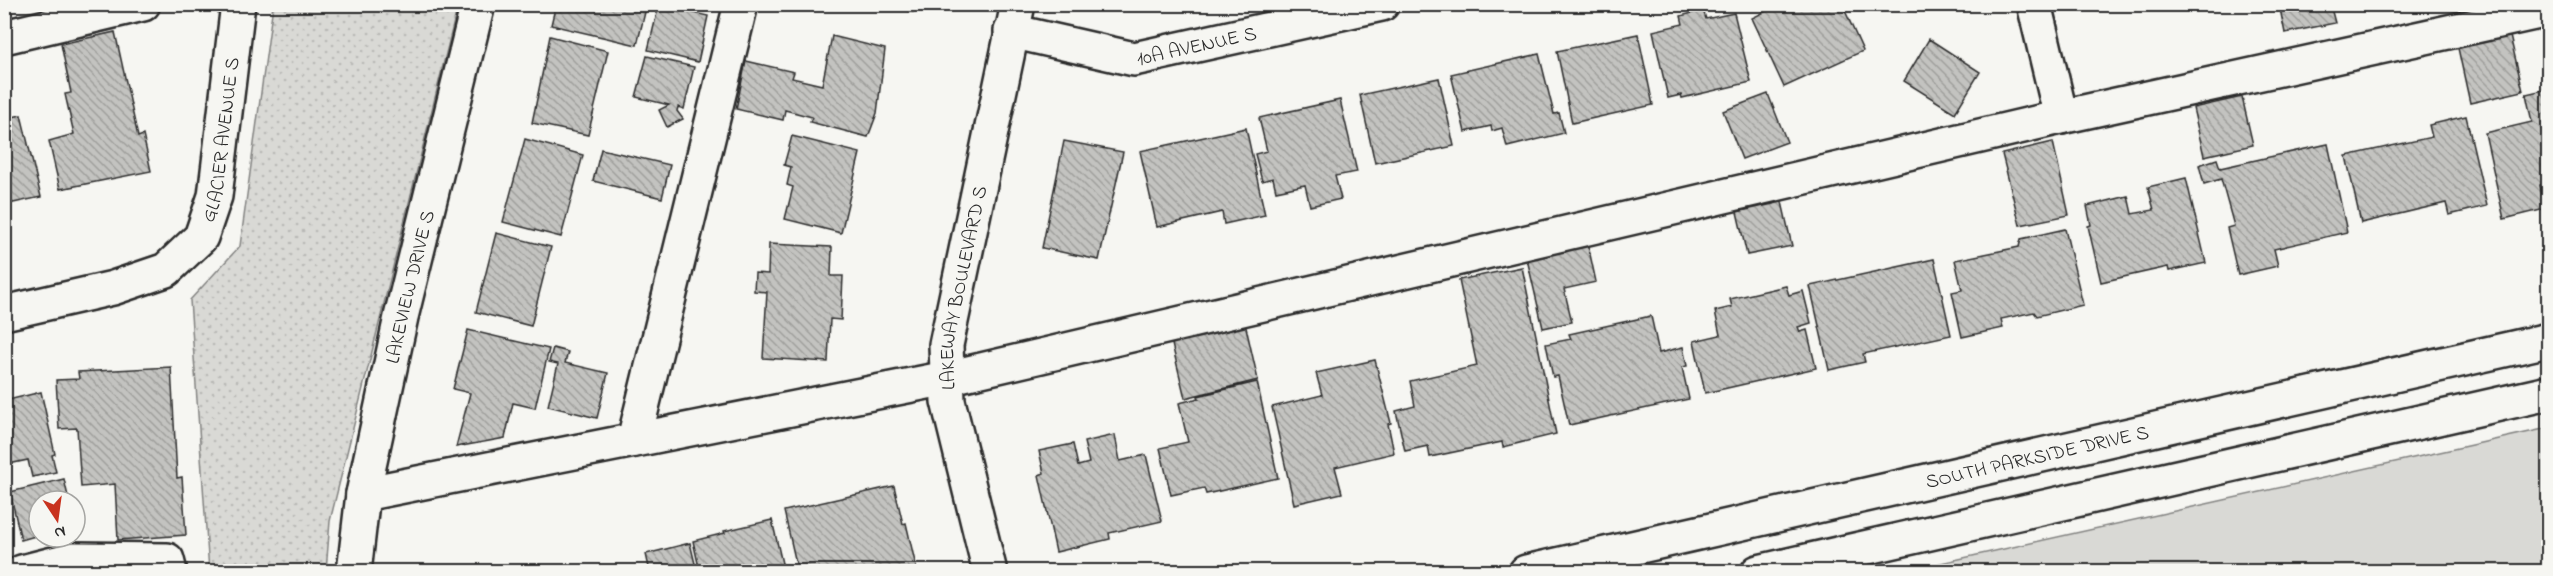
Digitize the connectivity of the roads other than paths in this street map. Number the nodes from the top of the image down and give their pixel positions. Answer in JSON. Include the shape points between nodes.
{"nodes":[{"id":1,"x":143,"y":4,"type":"edge"},
{"id":2,"x":238,"y":4,"type":"edge"},
{"id":3,"x":478,"y":4,"type":"edge"},
{"id":4,"x":741,"y":4,"type":"edge"},
{"id":5,"x":1382,"y":4,"type":"edge"},
{"id":6,"x":2034,"y":4,"type":"edge"},
{"id":7,"x":2548,"y":10,"type":"edge"},
{"id":8,"x":1298,"y":14,"type":"edge"},
{"id":9,"x":1014,"y":18,"type":"edge"},
{"id":10,"x":4,"y":37,"type":"edge"},
{"id":11,"x":2061,"y":117,"type":"junction"},
{"id":12,"x":4,"y":312,"type":"edge"},
{"id":13,"x":2548,"y":340,"type":"edge"},
{"id":14,"x":947,"y":378,"type":"junction"},
{"id":15,"x":2548,"y":393,"type":"edge"},
{"id":16,"x":634,"y":440,"type":"junction"},
{"id":17,"x":363,"y":494,"type":"junction"},
{"id":18,"x":22,"y":572,"type":"edge"},
{"id":19,"x":170,"y":572,"type":"edge"},
{"id":20,"x":354,"y":572,"type":"edge"},
{"id":21,"x":990,"y":572,"type":"edge"},
{"id":22,"x":1526,"y":572,"type":"edge"},
{"id":23,"x":1758,"y":572,"type":"edge"}],
"edges":[{"from":1,"to":10,"type":"street"},
{"from":2,"to":12,"type":"street","name":"GLACIER AVENUE S","via":[[215,196],[201,237],[166,270],[113,288]]},
{"from":3,"to":17,"type":"street","name":"LAKEVIEW DRIVE S","via":[[401,317]]},
{"from":4,"to":16,"type":"street"},
{"from":5,"to":8,"type":"street","name":"10A AVENUE S"},
{"from":6,"to":11,"type":"street"},
{"from":7,"to":11,"type":"street"},
{"from":8,"to":9,"type":"street","name":"10A AVENUE S","via":[[1134,59]]},
{"from":9,"to":14,"type":"street","name":"LAKEWAY BOULEVARD S","via":[[946,345]]},
{"from":11,"to":14,"type":"street"},
{"from":13,"to":22,"type":"street","name":"SOUTH PARKSIDE DRIVE S"},
{"from":14,"to":16,"type":"street"},
{"from":14,"to":21,"type":"street","name":"LAKEWAY BOULEVARD S","via":[[948,401]]},
{"from":15,"to":23,"type":"street"},
{"from":16,"to":17,"type":"street"},
{"from":17,"to":20,"type":"street","name":"LAKEVIEW DRIVE S"},
{"from":18,"to":19,"type":"street","via":[[73,559],[108,559],[167,560]]}]}
